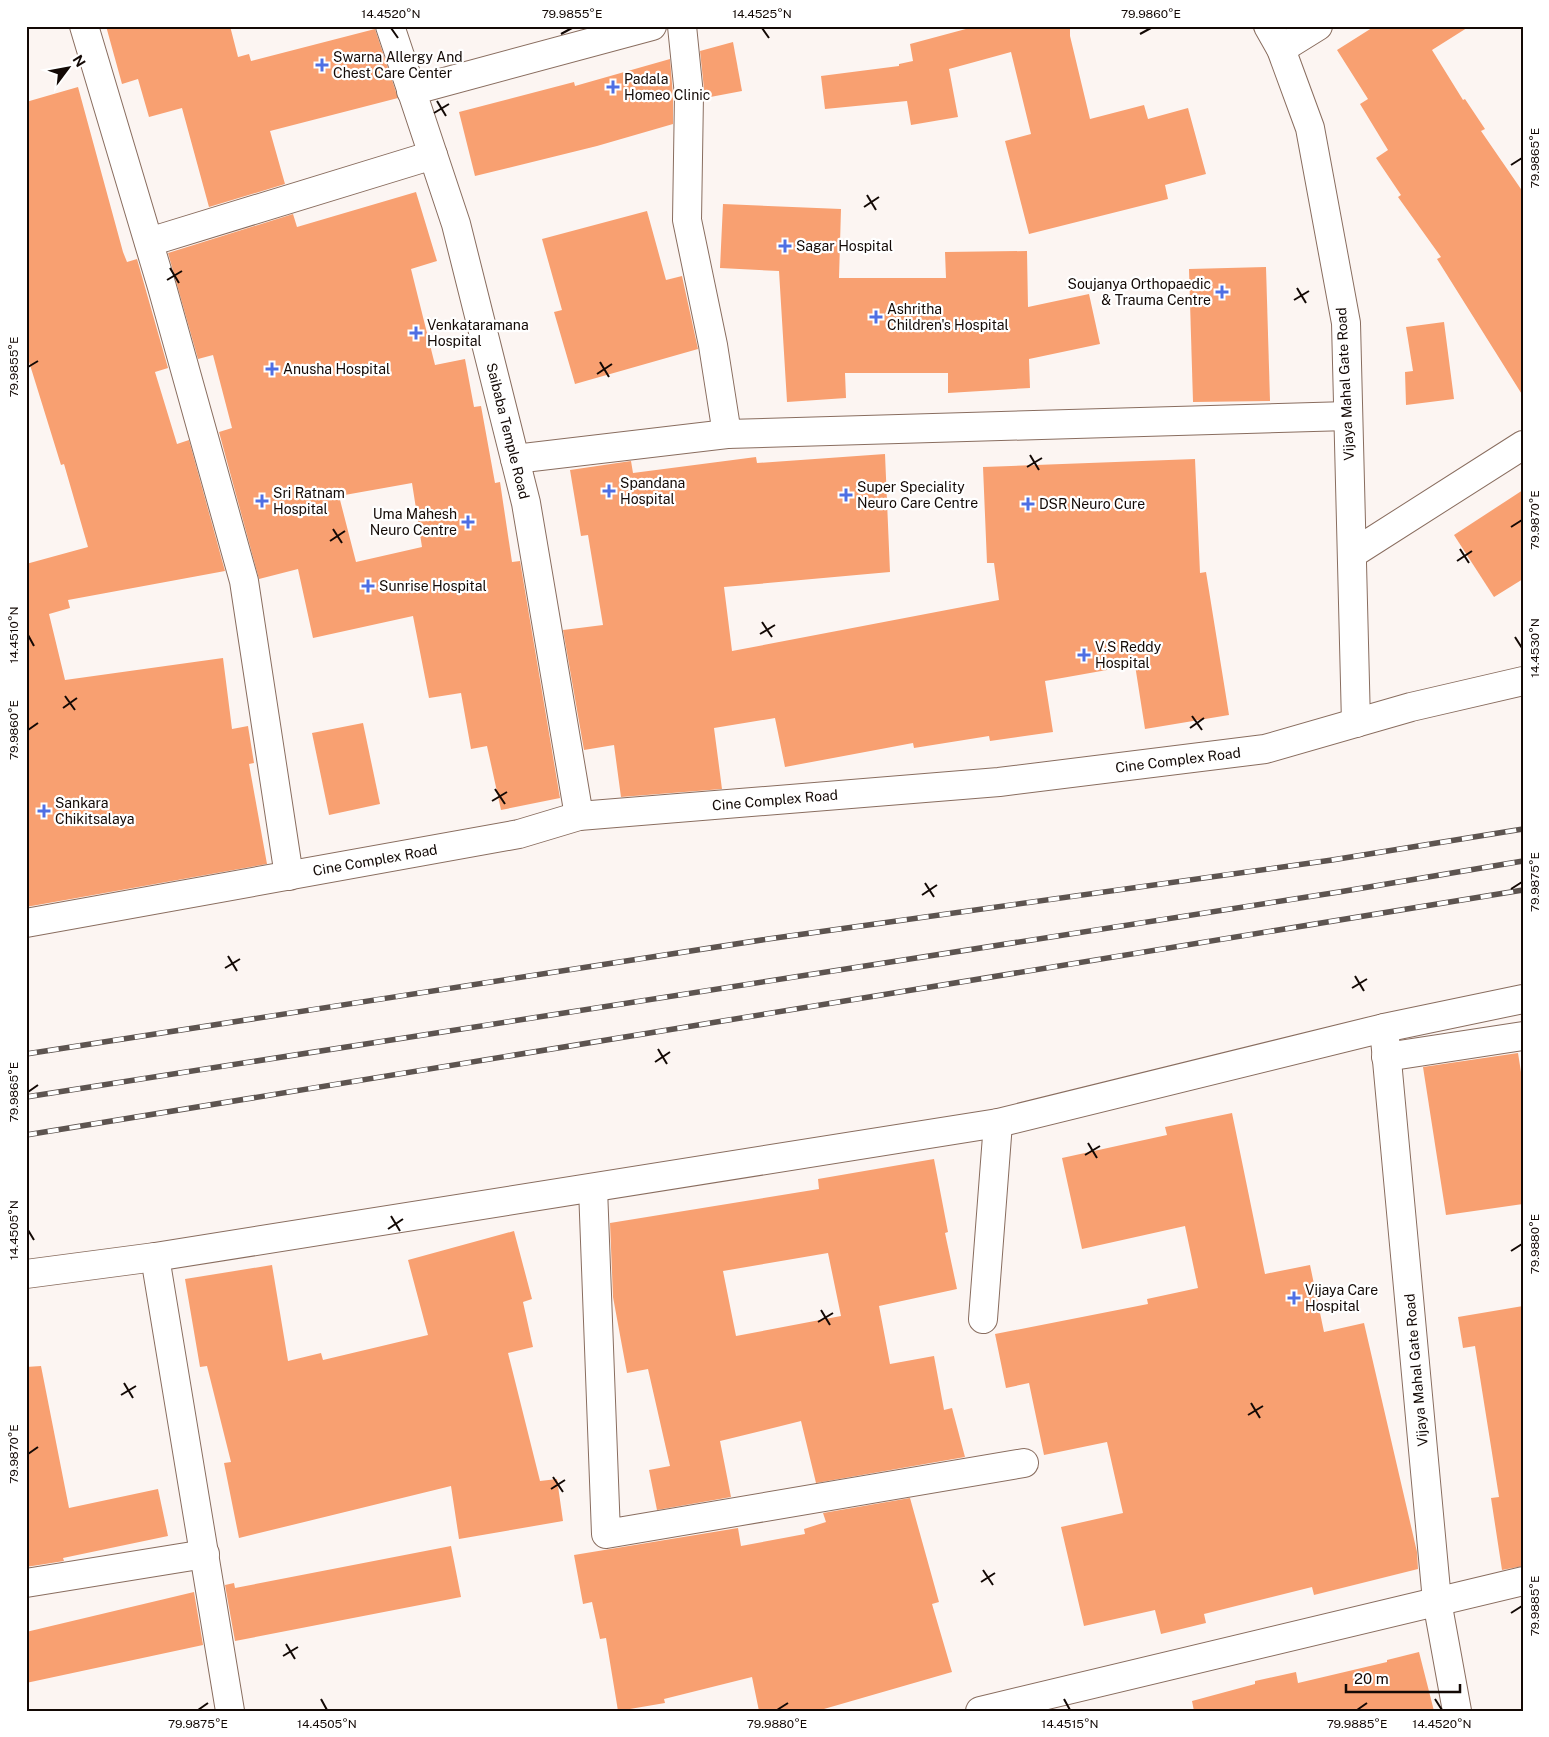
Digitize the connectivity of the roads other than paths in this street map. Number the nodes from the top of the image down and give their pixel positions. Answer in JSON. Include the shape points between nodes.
{"nodes":[{"id":1,"x":84,"y":26,"type":"edge"},
{"id":2,"x":390,"y":26,"type":"edge"},
{"id":3,"x":652,"y":26,"type":"edge"},
{"id":4,"x":682,"y":26,"type":"edge"},
{"id":5,"x":1318,"y":26,"type":"edge"},
{"id":6,"x":1274,"y":38,"type":"edge"},
{"id":7,"x":412,"y":91,"type":"junction"},
{"id":8,"x":433,"y":155,"type":"junction"},
{"id":9,"x":149,"y":242,"type":"junction"},
{"id":10,"x":1348,"y":416,"type":"junction"},
{"id":11,"x":727,"y":434,"type":"junction"},
{"id":12,"x":1523,"y":445,"type":"edge"},
{"id":13,"x":515,"y":459,"type":"junction"},
{"id":14,"x":1352,"y":554,"type":"junction"},
{"id":15,"x":1523,"y":681,"type":"edge"},
{"id":16,"x":1356,"y":723,"type":"junction"},
{"id":17,"x":579,"y":816,"type":"junction"},
{"id":18,"x":289,"y":876,"type":"junction"},
{"id":19,"x":26,"y":923,"type":"edge"},
{"id":20,"x":1523,"y":999,"type":"edge"},
{"id":21,"x":1384,"y":1028,"type":"junction"},
{"id":22,"x":1523,"y":1036,"type":"edge"},
{"id":23,"x":1386,"y":1057,"type":"junction"},
{"id":24,"x":998,"y":1123,"type":"junction"},
{"id":25,"x":593,"y":1188,"type":"junction"},
{"id":26,"x":155,"y":1257,"type":"junction"},
{"id":27,"x":26,"y":1274,"type":"edge"},
{"id":28,"x":983,"y":1319,"type":"dead end"},
{"id":29,"x":1024,"y":1464,"type":"dead end"},
{"id":30,"x":205,"y":1554,"type":"junction"},
{"id":31,"x":1523,"y":1581,"type":"edge"},
{"id":32,"x":26,"y":1583,"type":"edge"},
{"id":33,"x":1437,"y":1600,"type":"junction"},
{"id":34,"x":1042,"y":1704,"type":"edge"},
{"id":35,"x":230,"y":1711,"type":"edge"},
{"id":36,"x":980,"y":1711,"type":"edge"},
{"id":37,"x":1457,"y":1711,"type":"edge"}],
"edges":[{"from":1,"to":9,"type":"street"},
{"from":2,"to":7,"type":"street","name":"Saibaba Temple Road"},
{"from":3,"to":7,"type":"street"},
{"from":4,"to":11,"type":"street","via":[[689,94],[687,220],[714,345]]},
{"from":5,"to":6,"type":"street"},
{"from":6,"to":10,"type":"street","name":"Vijaya Mahal Gate Road","via":[[1310,128],[1316,157],[1346,323]]},
{"from":7,"to":8,"type":"street","name":"Saibaba Temple Road"},
{"from":8,"to":9,"type":"street"},
{"from":8,"to":13,"type":"street","name":"Saibaba Temple Road","via":[[456,224]]},
{"from":9,"to":18,"type":"street","via":[[244,582]]},
{"from":10,"to":11,"type":"street"},
{"from":10,"to":14,"type":"street","name":"Vijaya Mahal Gate Road"},
{"from":11,"to":13,"type":"street"},
{"from":12,"to":14,"type":"street"},
{"from":13,"to":17,"type":"street","name":"Saibaba Temple Road","via":[[526,503]]},
{"from":14,"to":16,"type":"street","name":"Vijaya Mahal Gate Road"},
{"from":15,"to":16,"type":"street","name":"Cine Complex Road"},
{"from":16,"to":17,"type":"street","name":"Cine Complex Road","via":[[1265,749],[999,782]]},
{"from":17,"to":18,"type":"street","name":"Cine Complex Road","via":[[519,834]]},
{"from":18,"to":19,"type":"street","name":"Cine Complex Road"},
{"from":20,"to":21,"type":"street"},
{"from":21,"to":23,"type":"street","name":"Vijaya Mahal Gate Road"},
{"from":21,"to":24,"type":"street"},
{"from":22,"to":23,"type":"street"},
{"from":23,"to":33,"type":"street","name":"Vijaya Mahal Gate Road"},
{"from":24,"to":25,"type":"street"},
{"from":24,"to":28,"type":"street"},
{"from":25,"to":26,"type":"street"},
{"from":25,"to":29,"type":"street","via":[[606,1534]]},
{"from":26,"to":27,"type":"street"},
{"from":26,"to":30,"type":"street"},
{"from":30,"to":32,"type":"street"},
{"from":30,"to":35,"type":"street"},
{"from":31,"to":33,"type":"street"},
{"from":33,"to":34,"type":"street"},
{"from":33,"to":37,"type":"street","name":"Vijaya Mahal Gate Road"},
{"from":34,"to":36,"type":"street"}]}
